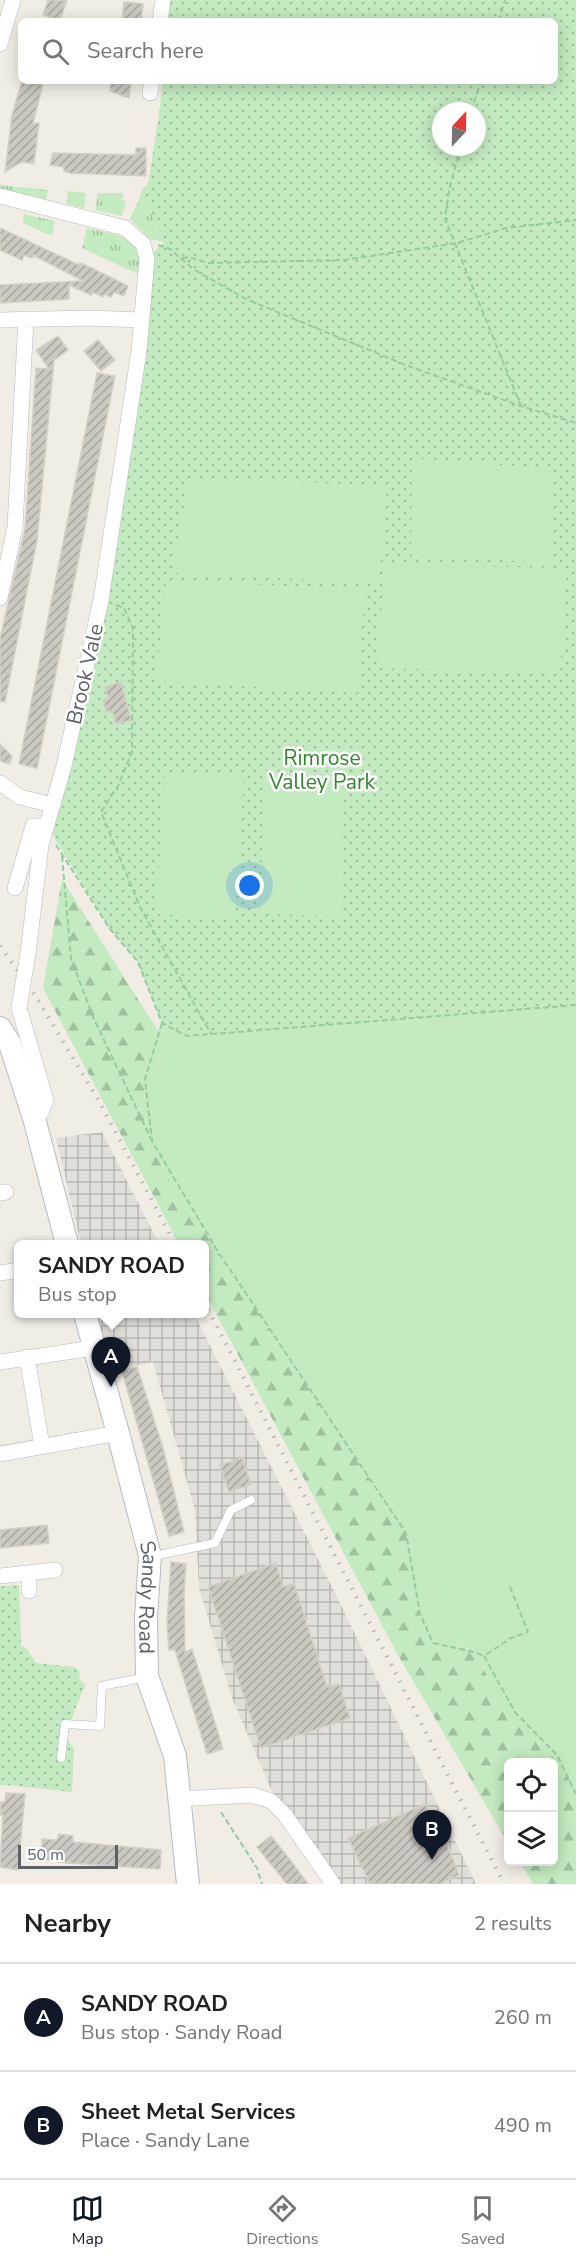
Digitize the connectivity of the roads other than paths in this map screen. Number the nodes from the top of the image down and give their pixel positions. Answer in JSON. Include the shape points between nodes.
{"nodes":[{"id":1,"x":13,"y":0,"type":"edge"},
{"id":2,"x":163,"y":0,"type":"edge"},
{"id":3,"x":160,"y":18,"type":"edge"},
{"id":4,"x":0,"y":44,"type":"edge"},
{"id":5,"x":0,"y":196,"type":"edge"},
{"id":6,"x":26,"y":319,"type":"junction"},
{"id":7,"x":0,"y":320,"type":"edge"},
{"id":8,"x":142,"y":320,"type":"junction"},
{"id":9,"x":0,"y":598,"type":"edge"},
{"id":10,"x":0,"y":783,"type":"edge"},
{"id":11,"x":53,"y":805,"type":"junction"},
{"id":12,"x":46,"y":826,"type":"junction"},
{"id":13,"x":15,"y":888,"type":"dead end"},
{"id":14,"x":0,"y":1028,"type":"edge"},
{"id":15,"x":34,"y":1118,"type":"junction"},
{"id":16,"x":66,"y":1240,"type":"edge"},
{"id":17,"x":86,"y":1318,"type":"edge"},
{"id":18,"x":93,"y":1348,"type":"junction"},
{"id":19,"x":27,"y":1357,"type":"junction"},
{"id":20,"x":0,"y":1362,"type":"edge"},
{"id":21,"x":118,"y":1433,"type":"junction"},
{"id":22,"x":42,"y":1446,"type":"junction"},
{"id":23,"x":0,"y":1454,"type":"edge"},
{"id":24,"x":251,"y":1500,"type":"dead end"},
{"id":25,"x":150,"y":1556,"type":"junction"},
{"id":26,"x":55,"y":1570,"type":"dead end"},
{"id":27,"x":29,"y":1573,"type":"junction"},
{"id":28,"x":0,"y":1576,"type":"edge"},
{"id":29,"x":29,"y":1591,"type":"dead end"},
{"id":30,"x":147,"y":1677,"type":"junction"},
{"id":31,"x":61,"y":1758,"type":"dead end"},
{"id":32,"x":179,"y":1799,"type":"junction"},
{"id":33,"x":188,"y":1884,"type":"edge"},
{"id":34,"x":333,"y":1884,"type":"edge"}],
"edges":[{"from":1,"to":4,"type":"street"},
{"from":2,"to":3,"type":"street"},
{"from":5,"to":8,"type":"street","name":"Brook Vale","via":[[125,228],[143,244],[147,259]]},
{"from":6,"to":7,"type":"street"},
{"from":6,"to":8,"type":"street"},
{"from":6,"to":9,"type":"street","via":[[15,527]]},
{"from":8,"to":11,"type":"street","name":"Brook Vale","via":[[101,600]]},
{"from":10,"to":11,"type":"street","via":[[21,797]]},
{"from":11,"to":12,"type":"street","name":"Brook Vale"},
{"from":12,"to":13,"type":"street","via":[[33,826]]},
{"from":12,"to":15,"type":"street","name":"Brook Vale","bridge":true,"via":[[19,1008],[46,1100]]},
{"from":14,"to":15,"type":"main road","via":[[10,1044]]},
{"from":15,"to":16,"type":"main road"},
{"from":17,"to":18,"type":"main road","name":"Sandy Road"},
{"from":18,"to":19,"type":"street"},
{"from":18,"to":21,"type":"main road","name":"Sandy Road"},
{"from":19,"to":20,"type":"street"},
{"from":19,"to":22,"type":"street"},
{"from":21,"to":22,"type":"street"},
{"from":21,"to":25,"type":"main road","name":"Sandy Road"},
{"from":22,"to":23,"type":"street"},
{"from":24,"to":25,"type":"lane","via":[[231,1510],[215,1543]]},
{"from":25,"to":30,"type":"main road","name":"Sandy Road"},
{"from":26,"to":27,"type":"street"},
{"from":27,"to":28,"type":"street"},
{"from":27,"to":29,"type":"street"},
{"from":30,"to":31,"type":"lane","via":[[102,1686],[100,1726],[65,1724]]},
{"from":30,"to":32,"type":"main road","name":"Sandy Road","via":[[175,1756]]},
{"from":32,"to":33,"type":"main road","name":"Sandy Road"},
{"from":32,"to":34,"type":"street","via":[[252,1795],[271,1801]]}]}
